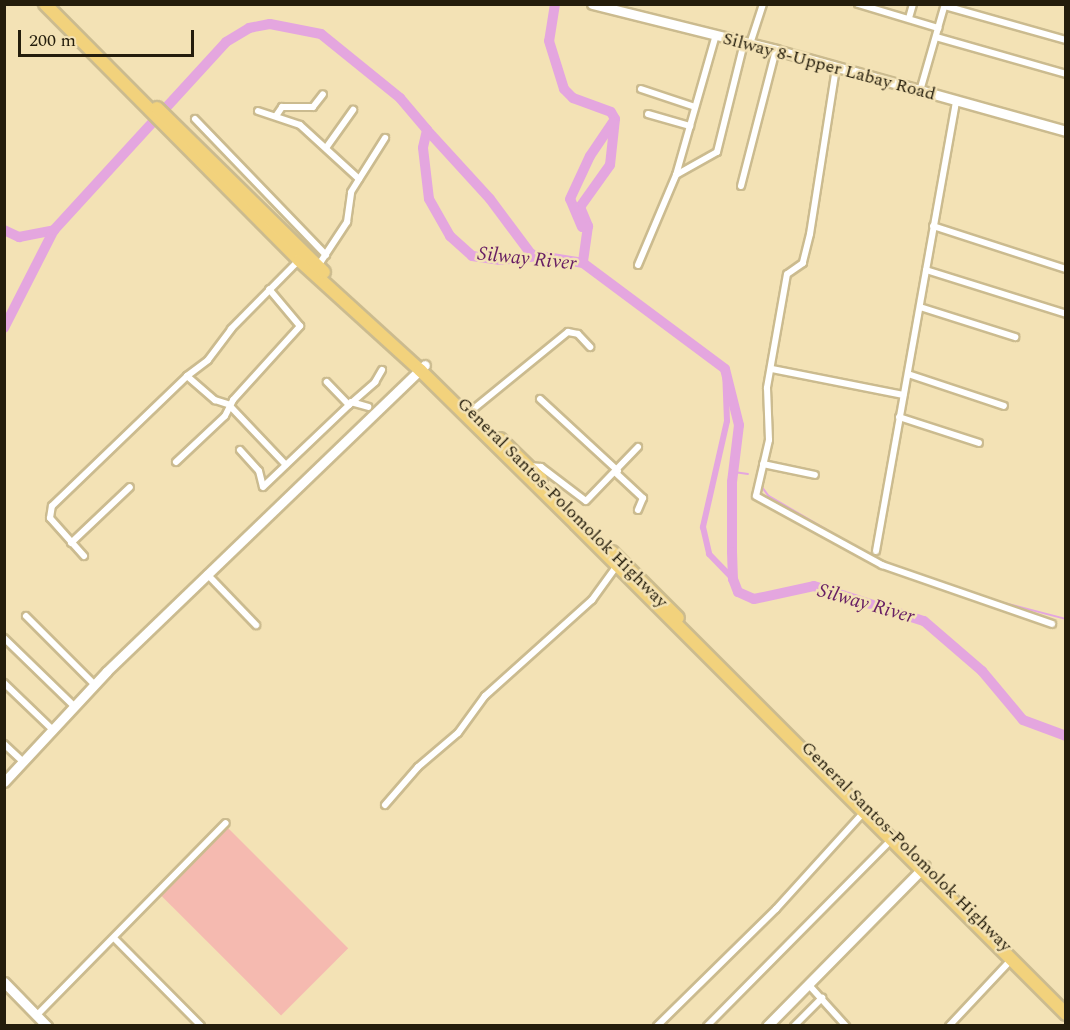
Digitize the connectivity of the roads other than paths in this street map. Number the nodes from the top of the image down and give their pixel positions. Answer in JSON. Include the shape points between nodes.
{"nodes":[{"id":1,"x":45,"y":4,"type":"edge"},
{"id":2,"x":55,"y":4,"type":"edge"},
{"id":3,"x":592,"y":4,"type":"edge"},
{"id":4,"x":762,"y":4,"type":"edge"},
{"id":5,"x":858,"y":4,"type":"edge"},
{"id":6,"x":913,"y":4,"type":"edge"},
{"id":7,"x":945,"y":5,"type":"edge"},
{"id":8,"x":909,"y":18,"type":"junction"},
{"id":9,"x":938,"y":28,"type":"junction"},
{"id":10,"x":716,"y":35,"type":"junction"},
{"id":11,"x":936,"y":37,"type":"junction"},
{"id":12,"x":1065,"y":40,"type":"edge"},
{"id":13,"x":747,"y":44,"type":"junction"},
{"id":14,"x":776,"y":51,"type":"junction"},
{"id":15,"x":836,"y":68,"type":"junction"},
{"id":16,"x":1065,"y":74,"type":"edge"},
{"id":17,"x":641,"y":89,"type":"dead end"},
{"id":18,"x":920,"y":91,"type":"junction"},
{"id":19,"x":323,"y":94,"type":"dead end"},
{"id":20,"x":141,"y":98,"type":"junction"},
{"id":21,"x":956,"y":102,"type":"junction"},
{"id":22,"x":695,"y":106,"type":"junction"},
{"id":23,"x":353,"y":110,"type":"dead end"},
{"id":24,"x":258,"y":111,"type":"dead end"},
{"id":25,"x":648,"y":114,"type":"dead end"},
{"id":26,"x":276,"y":116,"type":"junction"},
{"id":27,"x":195,"y":119,"type":"dead end"},
{"id":28,"x":690,"y":126,"type":"junction"},
{"id":29,"x":170,"y":127,"type":"junction"},
{"id":30,"x":1065,"y":131,"type":"edge"},
{"id":31,"x":385,"y":138,"type":"dead end"},
{"id":32,"x":326,"y":148,"type":"junction"},
{"id":33,"x":676,"y":175,"type":"junction"},
{"id":34,"x":359,"y":179,"type":"junction"},
{"id":35,"x":741,"y":186,"type":"dead end"},
{"id":36,"x":933,"y":226,"type":"junction"},
{"id":37,"x":326,"y":255,"type":"junction"},
{"id":38,"x":299,"y":260,"type":"junction"},
{"id":39,"x":639,"y":265,"type":"dead end"},
{"id":40,"x":318,"y":266,"type":"junction"},
{"id":41,"x":1065,"y":269,"type":"edge"},
{"id":42,"x":926,"y":270,"type":"junction"},
{"id":43,"x":269,"y":289,"type":"junction"},
{"id":44,"x":920,"y":307,"type":"junction"},
{"id":45,"x":1065,"y":314,"type":"edge"},
{"id":46,"x":1015,"y":337,"type":"dead end"},
{"id":47,"x":590,"y":347,"type":"dead end"},
{"id":48,"x":422,"y":368,"type":"junction"},
{"id":49,"x":772,"y":369,"type":"junction"},
{"id":50,"x":382,"y":370,"type":"dead end"},
{"id":51,"x":908,"y":374,"type":"junction"},
{"id":52,"x":186,"y":376,"type":"junction"},
{"id":53,"x":327,"y":382,"type":"dead end"},
{"id":54,"x":903,"y":395,"type":"junction"},
{"id":55,"x":540,"y":399,"type":"dead end"},
{"id":56,"x":350,"y":404,"type":"junction"},
{"id":57,"x":230,"y":406,"type":"junction"},
{"id":58,"x":1004,"y":406,"type":"dead end"},
{"id":59,"x":368,"y":407,"type":"dead end"},
{"id":60,"x":471,"y":411,"type":"junction"},
{"id":61,"x":899,"y":417,"type":"junction"},
{"id":62,"x":979,"y":443,"type":"dead end"},
{"id":63,"x":639,"y":447,"type":"dead end"},
{"id":64,"x":240,"y":450,"type":"dead end"},
{"id":65,"x":176,"y":462,"type":"dead end"},
{"id":66,"x":763,"y":464,"type":"junction"},
{"id":67,"x":286,"y":465,"type":"junction"},
{"id":68,"x":528,"y":466,"type":"junction"},
{"id":69,"x":617,"y":472,"type":"junction"},
{"id":70,"x":815,"y":475,"type":"dead end"},
{"id":71,"x":130,"y":487,"type":"dead end"},
{"id":72,"x":638,"y":510,"type":"dead end"},
{"id":73,"x":71,"y":543,"type":"junction"},
{"id":74,"x":876,"y":551,"type":"dead end"},
{"id":75,"x":84,"y":556,"type":"dead end"},
{"id":76,"x":616,"y":567,"type":"junction"},
{"id":77,"x":207,"y":574,"type":"junction"},
{"id":78,"x":26,"y":616,"type":"dead end"},
{"id":79,"x":1052,"y":624,"type":"dead end"},
{"id":80,"x":256,"y":625,"type":"dead end"},
{"id":81,"x":4,"y":639,"type":"edge"},
{"id":82,"x":4,"y":682,"type":"edge"},
{"id":83,"x":95,"y":685,"type":"junction"},
{"id":84,"x":75,"y":707,"type":"junction"},
{"id":85,"x":53,"y":730,"type":"junction"},
{"id":86,"x":4,"y":744,"type":"edge"},
{"id":87,"x":23,"y":762,"type":"junction"},
{"id":88,"x":7,"y":776,"type":"edge"},
{"id":89,"x":385,"y":805,"type":"dead end"},
{"id":90,"x":865,"y":811,"type":"junction"},
{"id":91,"x":226,"y":823,"type":"dead end"},
{"id":92,"x":893,"y":838,"type":"junction"},
{"id":93,"x":923,"y":868,"type":"junction"},
{"id":94,"x":115,"y":939,"type":"junction"},
{"id":95,"x":1011,"y":960,"type":"junction"},
{"id":96,"x":4,"y":982,"type":"edge"},
{"id":97,"x":808,"y":984,"type":"junction"},
{"id":98,"x":822,"y":998,"type":"junction"},
{"id":99,"x":1065,"y":1005,"type":"edge"},
{"id":100,"x":1065,"y":1014,"type":"edge"},
{"id":101,"x":37,"y":1015,"type":"junction"},
{"id":102,"x":845,"y":1025,"type":"edge"},
{"id":103,"x":47,"y":1026,"type":"edge"},
{"id":104,"x":201,"y":1026,"type":"edge"},
{"id":105,"x":657,"y":1026,"type":"edge"},
{"id":106,"x":707,"y":1026,"type":"edge"},
{"id":107,"x":767,"y":1026,"type":"edge"},
{"id":108,"x":795,"y":1026,"type":"edge"},
{"id":109,"x":949,"y":1026,"type":"edge"}],
"edges":[{"from":1,"to":20,"type":"highway"},
{"from":2,"to":20,"type":"highway"},
{"from":3,"to":10,"type":"street","name":"Silway 8-Upper Labay Road"},
{"from":4,"to":13,"type":"street"},
{"from":5,"to":8,"type":"street"},
{"from":6,"to":8,"type":"street"},
{"from":7,"to":9,"type":"street"},
{"from":7,"to":12,"type":"street"},
{"from":8,"to":9,"type":"street"},
{"from":9,"to":11,"type":"street"},
{"from":10,"to":13,"type":"street","name":"Silway 8-Upper Labay Road"},
{"from":10,"to":22,"type":"street"},
{"from":11,"to":16,"type":"street"},
{"from":11,"to":18,"type":"street"},
{"from":13,"to":14,"type":"street","name":"Silway 8-Upper Labay Road"},
{"from":13,"to":33,"type":"street","via":[[717,152]]},
{"from":14,"to":15,"type":"street","name":"Silway 8-Upper Labay Road"},
{"from":14,"to":35,"type":"street"},
{"from":15,"to":18,"type":"street","name":"Silway 8-Upper Labay Road"},
{"from":15,"to":49,"type":"street","via":[[810,234],[802,264],[786,274]]},
{"from":17,"to":22,"type":"street"},
{"from":18,"to":21,"type":"street","name":"Silway 8-Upper Labay Road"},
{"from":19,"to":26,"type":"street","via":[[313,107],[282,107]]},
{"from":20,"to":29,"type":"highway"},
{"from":21,"to":30,"type":"street","name":"Silway 8-Upper Labay Road"},
{"from":21,"to":36,"type":"street"},
{"from":22,"to":28,"type":"street"},
{"from":23,"to":32,"type":"street"},
{"from":24,"to":26,"type":"street"},
{"from":25,"to":28,"type":"street"},
{"from":26,"to":32,"type":"street","via":[[300,124]]},
{"from":27,"to":37,"type":"street"},
{"from":28,"to":33,"type":"street"},
{"from":29,"to":38,"type":"highway"},
{"from":29,"to":40,"type":"highway","name":"General Santos-Polomolok Highway"},
{"from":31,"to":34,"type":"street"},
{"from":32,"to":34,"type":"street"},
{"from":33,"to":39,"type":"street"},
{"from":34,"to":37,"type":"street","via":[[351,192],[347,222]]},
{"from":36,"to":41,"type":"street"},
{"from":36,"to":42,"type":"street"},
{"from":37,"to":40,"type":"street"},
{"from":38,"to":43,"type":"street"},
{"from":38,"to":48,"type":"highway"},
{"from":40,"to":48,"type":"highway","name":"General Santos-Polomolok Highway"},
{"from":42,"to":44,"type":"street"},
{"from":42,"to":45,"type":"street"},
{"from":43,"to":52,"type":"street","via":[[208,360]]},
{"from":43,"to":57,"type":"street","via":[[300,326]]},
{"from":44,"to":46,"type":"street"},
{"from":44,"to":51,"type":"street"},
{"from":47,"to":60,"type":"street","via":[[578,334],[568,332]]},
{"from":48,"to":60,"type":"highway","name":"General Santos-Polomolok Highway"},
{"from":48,"to":76,"type":"highway"},
{"from":48,"to":77,"type":"street"},
{"from":49,"to":54,"type":"street"},
{"from":49,"to":66,"type":"street","via":[[765,414],[769,440]]},
{"from":50,"to":56,"type":"street","via":[[375,382]]},
{"from":51,"to":54,"type":"street"},
{"from":51,"to":58,"type":"street"},
{"from":52,"to":57,"type":"street","via":[[215,400]]},
{"from":52,"to":73,"type":"street","via":[[52,506],[50,518]]},
{"from":53,"to":56,"type":"street"},
{"from":54,"to":61,"type":"street"},
{"from":55,"to":69,"type":"street"},
{"from":56,"to":59,"type":"street"},
{"from":56,"to":67,"type":"street"},
{"from":57,"to":65,"type":"street"},
{"from":57,"to":67,"type":"street"},
{"from":60,"to":68,"type":"highway","name":"General Santos-Polomolok Highway"},
{"from":61,"to":62,"type":"street"},
{"from":61,"to":74,"type":"street"},
{"from":63,"to":69,"type":"street"},
{"from":64,"to":67,"type":"street","via":[[259,471],[261,489]]},
{"from":66,"to":70,"type":"street"},
{"from":66,"to":79,"type":"street","via":[[756,488],[758,499],[882,565]]},
{"from":68,"to":69,"type":"street","via":[[541,467],[586,501]]},
{"from":68,"to":90,"type":"highway","name":"General Santos-Polomolok Highway"},
{"from":69,"to":72,"type":"street","via":[[643,498]]},
{"from":71,"to":73,"type":"street"},
{"from":73,"to":75,"type":"street"},
{"from":76,"to":89,"type":"street","via":[[592,600],[485,696],[463,728],[418,767]]},
{"from":76,"to":90,"type":"highway"},
{"from":77,"to":80,"type":"street"},
{"from":77,"to":83,"type":"street"},
{"from":78,"to":83,"type":"street"},
{"from":81,"to":84,"type":"street"},
{"from":82,"to":85,"type":"street"},
{"from":83,"to":84,"type":"street"},
{"from":84,"to":85,"type":"street"},
{"from":85,"to":87,"type":"street"},
{"from":86,"to":87,"type":"street"},
{"from":87,"to":88,"type":"street"},
{"from":90,"to":92,"type":"highway"},
{"from":90,"to":105,"type":"street","via":[[776,909]]},
{"from":91,"to":94,"type":"street"},
{"from":92,"to":93,"type":"highway"},
{"from":92,"to":106,"type":"street"},
{"from":93,"to":95,"type":"highway"},
{"from":93,"to":97,"type":"street"},
{"from":93,"to":99,"type":"highway","name":"General Santos-Polomolok Highway"},
{"from":94,"to":101,"type":"street"},
{"from":94,"to":104,"type":"street"},
{"from":95,"to":100,"type":"highway"},
{"from":95,"to":109,"type":"street"},
{"from":96,"to":101,"type":"street"},
{"from":97,"to":98,"type":"street"},
{"from":97,"to":107,"type":"street"},
{"from":98,"to":102,"type":"street"},
{"from":98,"to":108,"type":"street"},
{"from":101,"to":103,"type":"street"}]}
